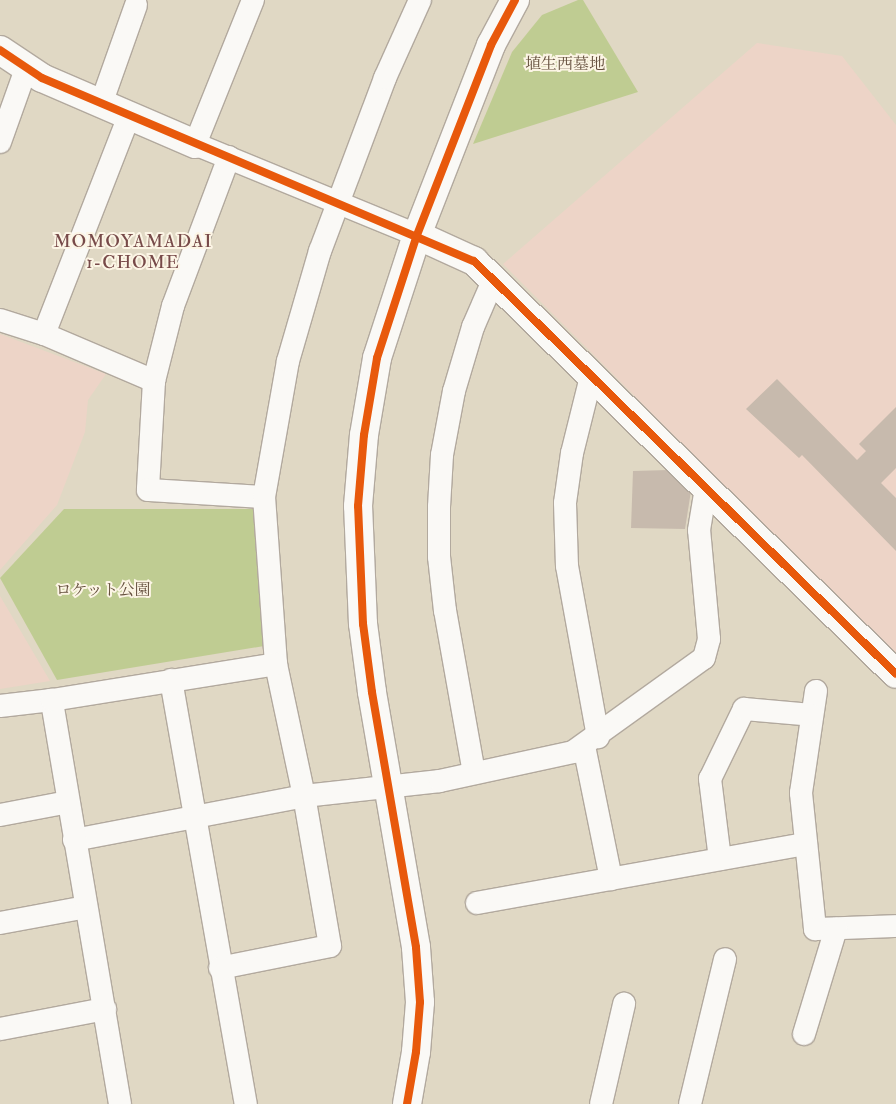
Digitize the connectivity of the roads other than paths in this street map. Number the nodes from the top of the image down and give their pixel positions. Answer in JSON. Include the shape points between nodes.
{"nodes":[{"id":1,"x":253,"y":0,"type":"edge"},
{"id":2,"x":420,"y":0,"type":"edge"},
{"id":3,"x":515,"y":0,"type":"edge"},
{"id":4,"x":136,"y":5,"type":"dead end"},
{"id":5,"x":0,"y":50,"type":"edge"},
{"id":6,"x":26,"y":69,"type":"junction"},
{"id":7,"x":101,"y":104,"type":"junction"},
{"id":8,"x":129,"y":116,"type":"junction"},
{"id":9,"x":0,"y":142,"type":"edge"},
{"id":10,"x":195,"y":144,"type":"junction"},
{"id":11,"x":229,"y":157,"type":"junction"},
{"id":12,"x":338,"y":204,"type":"junction"},
{"id":13,"x":417,"y":235,"type":"junction"},
{"id":14,"x":494,"y":281,"type":"junction"},
{"id":15,"x":0,"y":320,"type":"edge"},
{"id":16,"x":44,"y":334,"type":"junction"},
{"id":17,"x":592,"y":373,"type":"junction"},
{"id":18,"x":154,"y":381,"type":"junction"},
{"id":19,"x":706,"y":488,"type":"junction"},
{"id":20,"x":264,"y":497,"type":"junction"},
{"id":21,"x":276,"y":664,"type":"junction"},
{"id":22,"x":896,"y":674,"type":"edge"},
{"id":23,"x":171,"y":680,"type":"junction"},
{"id":24,"x":816,"y":691,"type":"dead end"},
{"id":25,"x":52,"y":700,"type":"junction"},
{"id":26,"x":0,"y":706,"type":"edge"},
{"id":27,"x":812,"y":715,"type":"junction"},
{"id":28,"x":591,"y":741,"type":"junction"},
{"id":29,"x":474,"y":773,"type":"junction"},
{"id":30,"x":388,"y":788,"type":"junction"},
{"id":31,"x":304,"y":796,"type":"junction"},
{"id":32,"x":68,"y":802,"type":"junction"},
{"id":33,"x":0,"y":815,"type":"edge"},
{"id":34,"x":194,"y":819,"type":"junction"},
{"id":35,"x":74,"y":840,"type":"junction"},
{"id":36,"x":806,"y":844,"type":"junction"},
{"id":37,"x":720,"y":859,"type":"junction"},
{"id":38,"x":612,"y":879,"type":"junction"},
{"id":39,"x":477,"y":903,"type":"dead end"},
{"id":40,"x":86,"y":907,"type":"junction"},
{"id":41,"x":0,"y":923,"type":"edge"},
{"id":42,"x":896,"y":926,"type":"edge"},
{"id":43,"x":836,"y":928,"type":"junction"},
{"id":44,"x":725,"y":959,"type":"dead end"},
{"id":45,"x":220,"y":968,"type":"junction"},
{"id":46,"x":624,"y":1004,"type":"dead end"},
{"id":47,"x":106,"y":1009,"type":"junction"},
{"id":48,"x":0,"y":1029,"type":"edge"},
{"id":49,"x":804,"y":1034,"type":"dead end"},
{"id":50,"x":120,"y":1104,"type":"edge"},
{"id":51,"x":246,"y":1104,"type":"edge"},
{"id":52,"x":408,"y":1104,"type":"edge"},
{"id":53,"x":601,"y":1104,"type":"edge"},
{"id":54,"x":690,"y":1104,"type":"edge"}],
"edges":[{"from":1,"to":10,"type":"street"},
{"from":2,"to":12,"type":"street","via":[[385,78]]},
{"from":3,"to":13,"type":"street","via":[[491,45]]},
{"from":4,"to":7,"type":"street"},
{"from":5,"to":6,"type":"street"},
{"from":6,"to":7,"type":"street"},
{"from":6,"to":9,"type":"street"},
{"from":7,"to":8,"type":"street"},
{"from":8,"to":10,"type":"street"},
{"from":8,"to":16,"type":"street"},
{"from":10,"to":11,"type":"street"},
{"from":11,"to":12,"type":"street"},
{"from":11,"to":18,"type":"street","via":[[173,306]]},
{"from":12,"to":13,"type":"street"},
{"from":12,"to":20,"type":"street","via":[[320,251],[288,360]]},
{"from":13,"to":14,"type":"street","via":[[474,261]]},
{"from":13,"to":30,"type":"street","via":[[377,358],[364,435],[358,506],[364,624]]},
{"from":14,"to":17,"type":"street"},
{"from":14,"to":29,"type":"street","via":[[473,327],[454,391],[442,454],[439,507],[439,557],[445,611]]},
{"from":15,"to":16,"type":"street"},
{"from":16,"to":18,"type":"street"},
{"from":17,"to":19,"type":"street"},
{"from":17,"to":28,"type":"street","via":[[572,453],[566,512],[567,566]]},
{"from":18,"to":20,"type":"street","via":[[148,490]]},
{"from":19,"to":22,"type":"street"},
{"from":19,"to":28,"type":"street","via":[[699,530],[709,639],[704,658]]},
{"from":20,"to":21,"type":"street"},
{"from":21,"to":23,"type":"street"},
{"from":21,"to":31,"type":"street"},
{"from":23,"to":25,"type":"street"},
{"from":23,"to":34,"type":"street"},
{"from":24,"to":27,"type":"street"},
{"from":25,"to":26,"type":"street"},
{"from":25,"to":32,"type":"street"},
{"from":27,"to":36,"type":"street","via":[[801,793]]},
{"from":27,"to":37,"type":"street","via":[[744,709],[710,779]]},
{"from":28,"to":29,"type":"street","via":[[573,752]]},
{"from":28,"to":38,"type":"street"},
{"from":29,"to":30,"type":"street"},
{"from":30,"to":31,"type":"street"},
{"from":30,"to":52,"type":"street","via":[[416,947],[420,1002]]},
{"from":31,"to":34,"type":"street"},
{"from":31,"to":45,"type":"street","via":[[330,946]]},
{"from":32,"to":33,"type":"street"},
{"from":32,"to":35,"type":"street"},
{"from":34,"to":35,"type":"street"},
{"from":34,"to":45,"type":"street"},
{"from":35,"to":40,"type":"street"},
{"from":36,"to":37,"type":"street"},
{"from":36,"to":43,"type":"street","via":[[815,929]]},
{"from":37,"to":38,"type":"street"},
{"from":38,"to":39,"type":"street"},
{"from":40,"to":41,"type":"street"},
{"from":40,"to":47,"type":"street"},
{"from":42,"to":43,"type":"street"},
{"from":43,"to":49,"type":"street"},
{"from":44,"to":54,"type":"street"},
{"from":45,"to":51,"type":"street"},
{"from":46,"to":53,"type":"street"},
{"from":47,"to":48,"type":"street"},
{"from":47,"to":50,"type":"street"}]}
